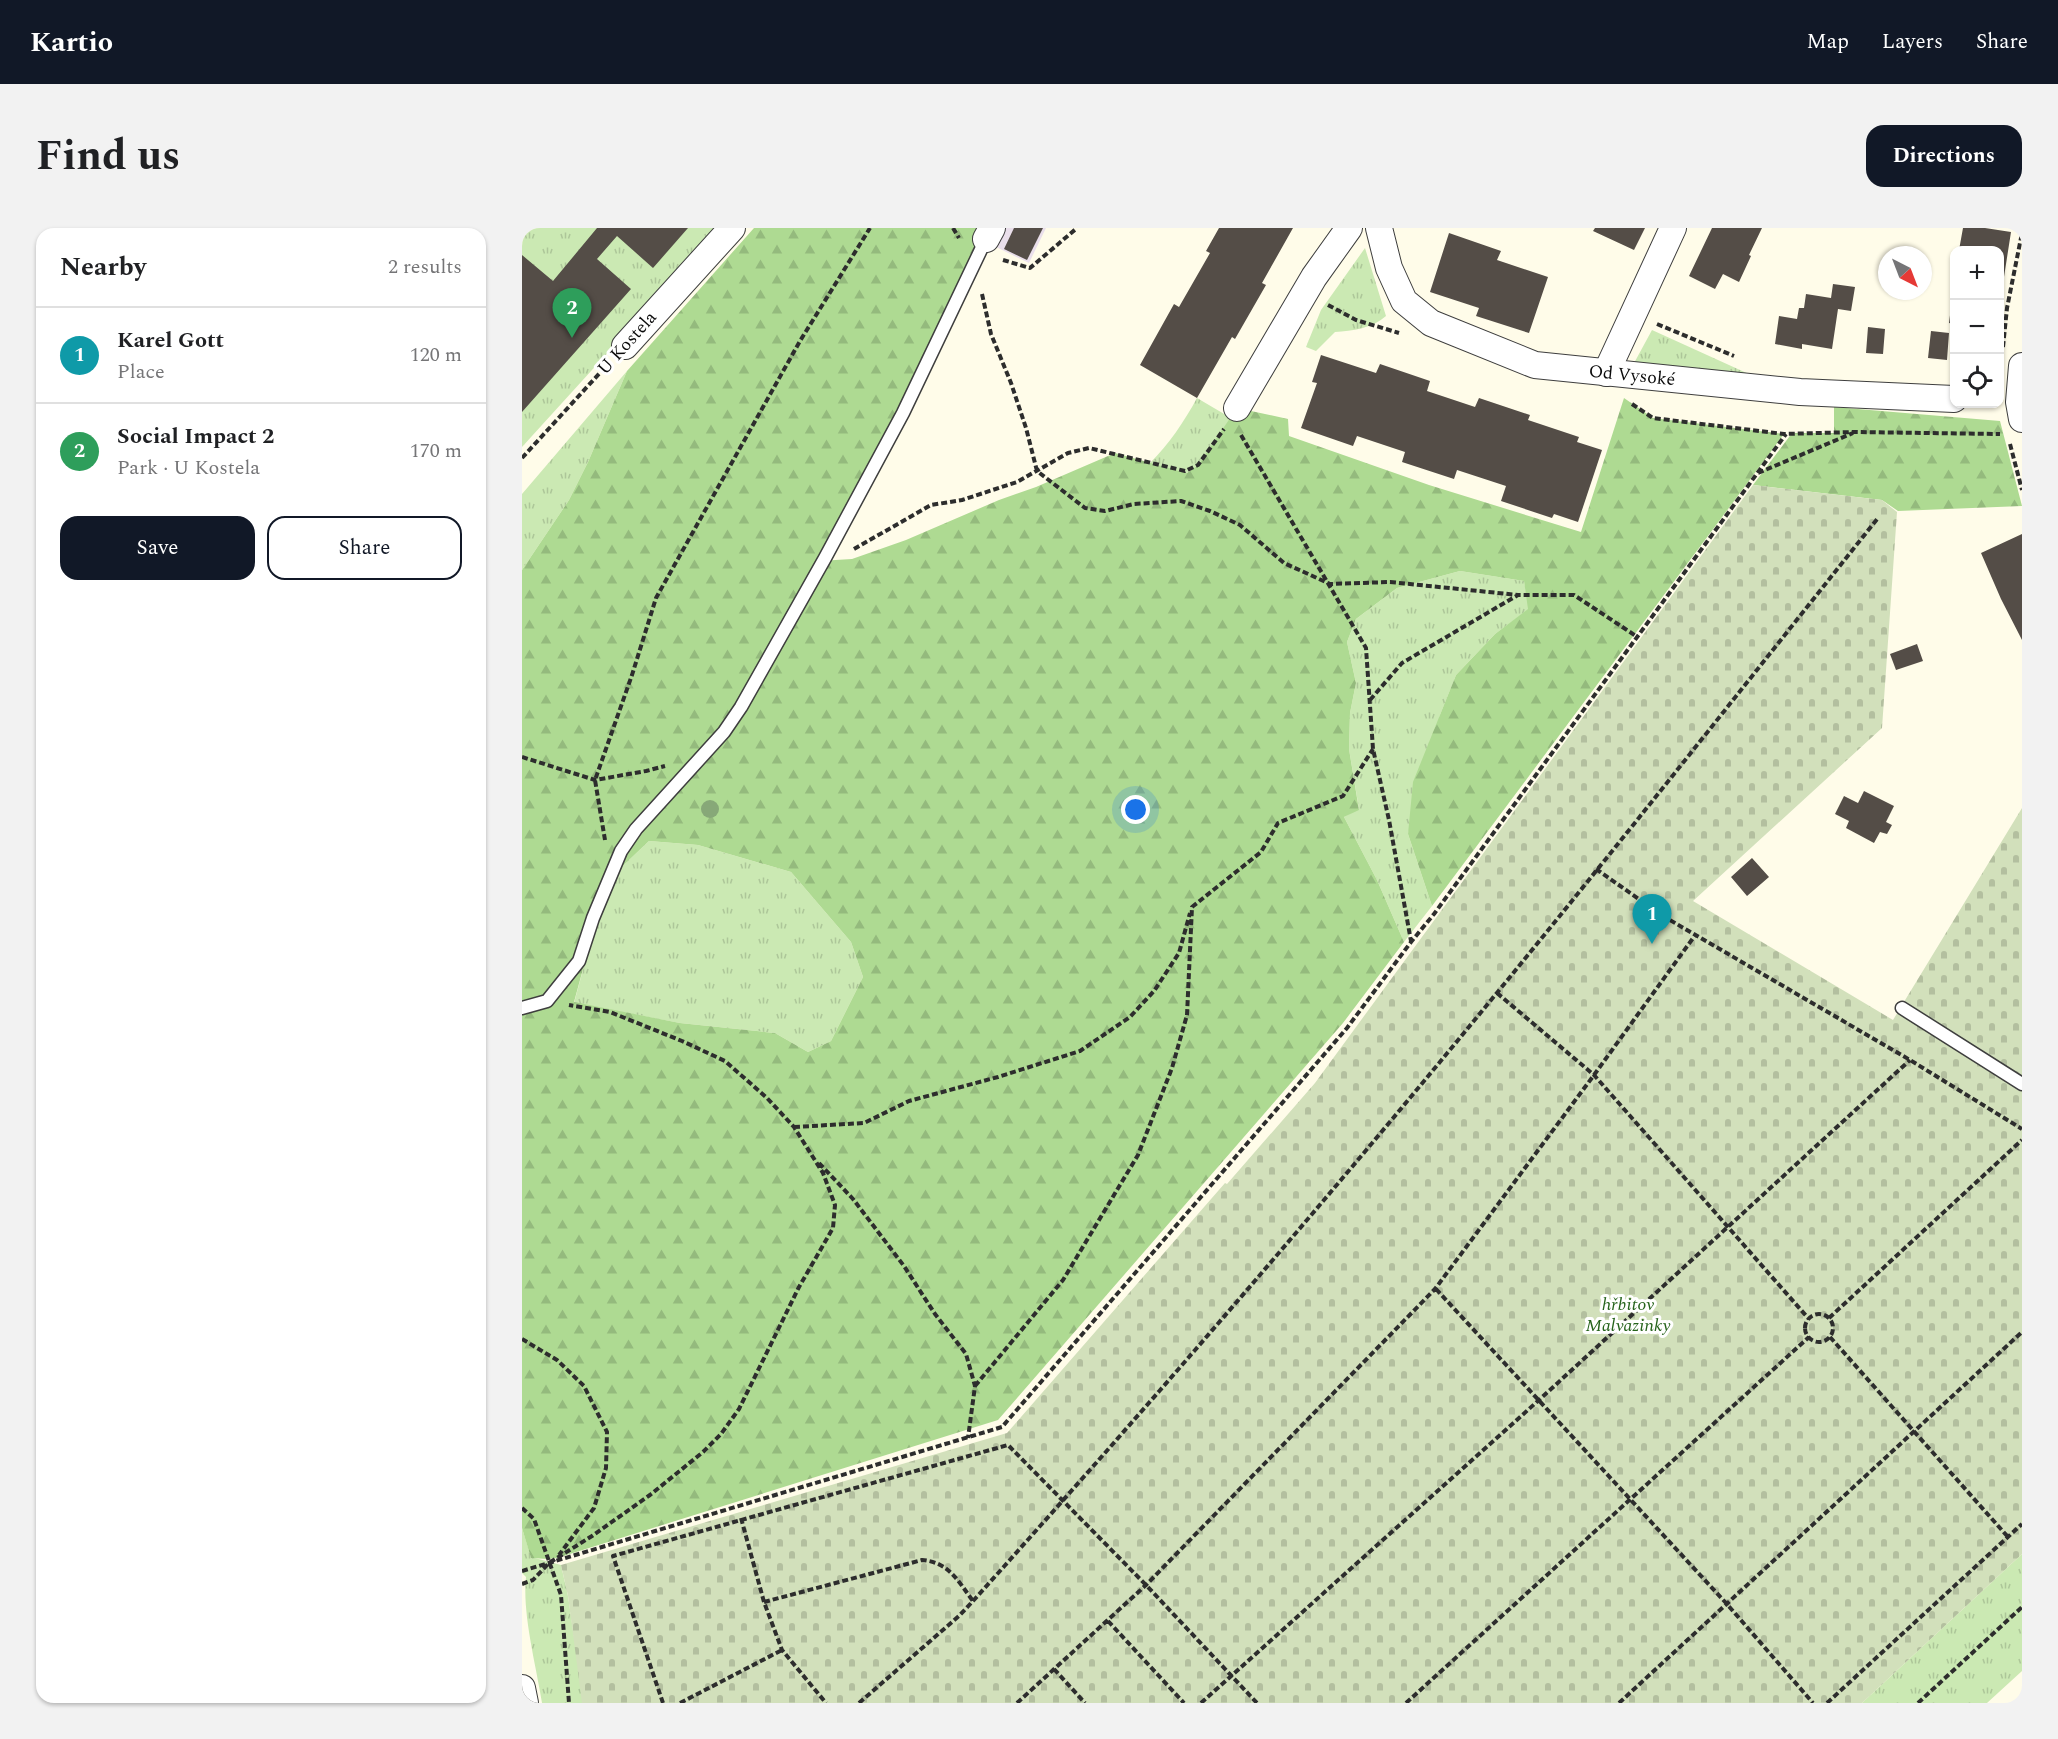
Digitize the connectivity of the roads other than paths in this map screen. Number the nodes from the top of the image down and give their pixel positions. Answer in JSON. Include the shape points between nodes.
{"nodes":[{"id":1,"x":732,"y":228,"type":"edge"},
{"id":2,"x":1349,"y":228,"type":"edge"},
{"id":3,"x":1379,"y":228,"type":"edge"},
{"id":4,"x":1673,"y":228,"type":"edge"},
{"id":5,"x":986,"y":240,"type":"edge"},
{"id":6,"x":625,"y":346,"type":"road end"},
{"id":7,"x":2022,"y":366,"type":"edge"},
{"id":8,"x":1606,"y":373,"type":"junction"},
{"id":9,"x":1950,"y":399,"type":"edge"},
{"id":10,"x":2016,"y":406,"type":"edge"},
{"id":11,"x":1234,"y":413,"type":"road end"},
{"id":12,"x":522,"y":1008,"type":"edge"},
{"id":13,"x":1902,"y":1008,"type":"dead end"},
{"id":14,"x":2022,"y":1084,"type":"edge"},
{"id":15,"x":522,"y":1688,"type":"edge"},
{"id":16,"x":525,"y":1703,"type":"edge"}],
"edges":[{"from":1,"to":6,"type":"street","name":"U Kostela"},
{"from":2,"to":11,"type":"street","via":[[1314,277]]},
{"from":3,"to":8,"type":"street","name":"Od Vysoké","via":[[1389,268],[1404,302],[1431,323],[1535,365]]},
{"from":4,"to":8,"type":"street"},
{"from":5,"to":12,"type":"lane","via":[[903,413],[741,707],[621,851],[579,961],[547,1001]]},
{"from":7,"to":10,"type":"street"},
{"from":8,"to":9,"type":"street","name":"Od Vysoké","via":[[1800,392]]},
{"from":13,"to":14,"type":"lane"},
{"from":15,"to":16,"type":"street"}]}
